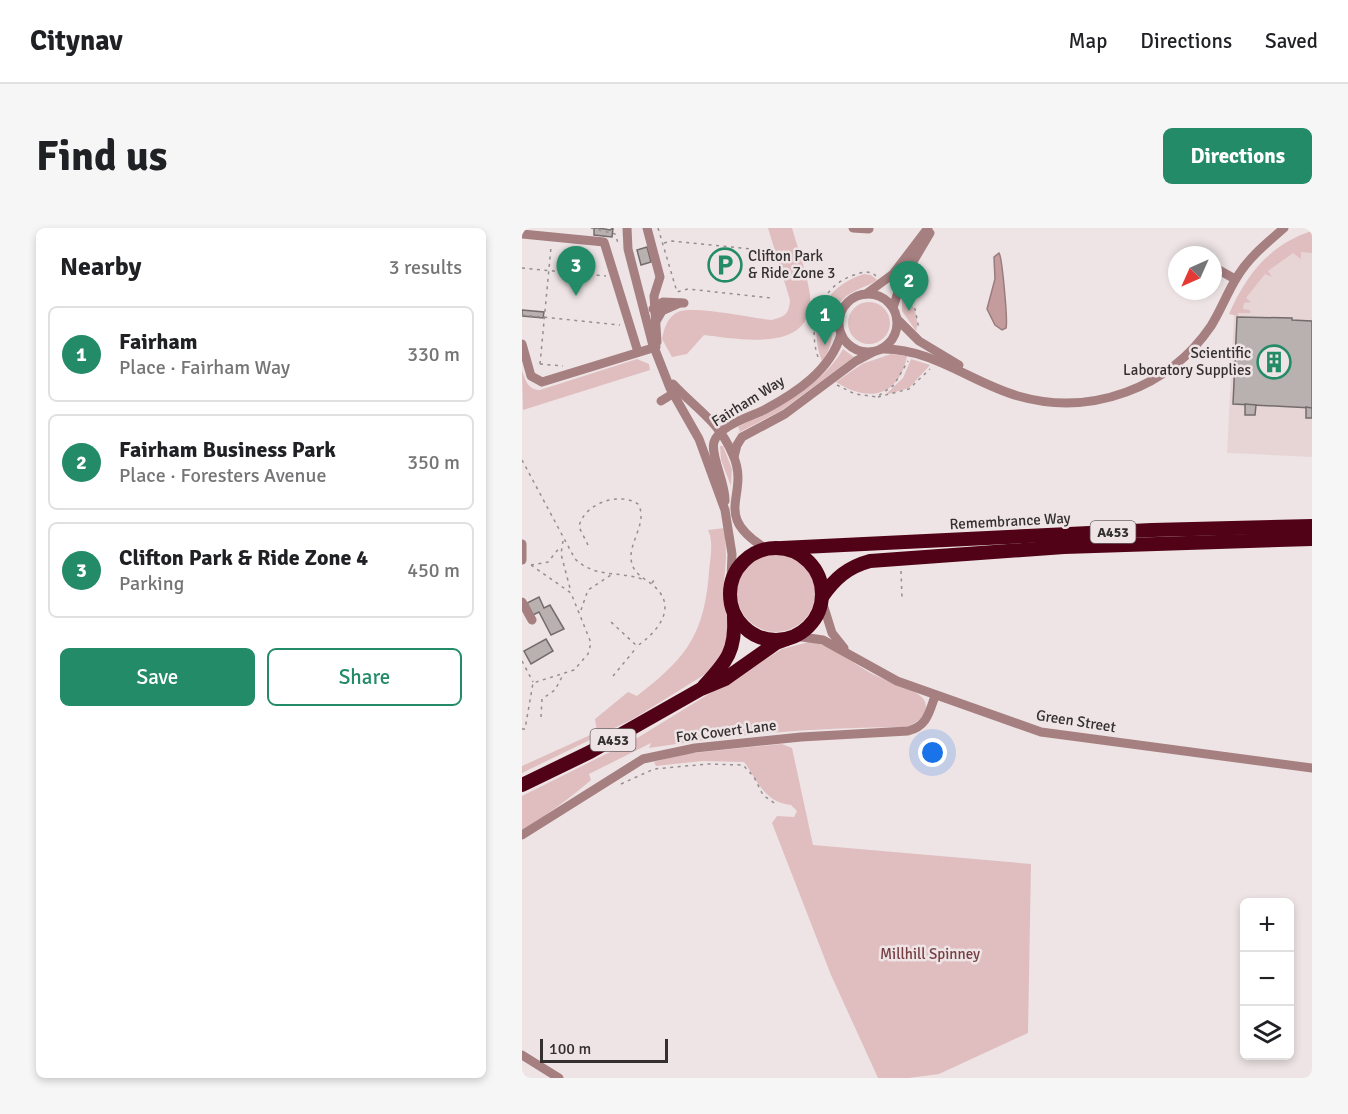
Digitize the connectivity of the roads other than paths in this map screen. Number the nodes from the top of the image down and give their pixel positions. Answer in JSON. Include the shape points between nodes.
{"nodes":[{"id":1,"x":646,"y":228,"type":"edge"},
{"id":2,"x":853,"y":228,"type":"edge"},
{"id":3,"x":930,"y":228,"type":"edge"},
{"id":4,"x":1293,"y":228,"type":"edge"},
{"id":5,"x":630,"y":230,"type":"edge"},
{"id":6,"x":869,"y":230,"type":"dead end"},
{"id":7,"x":1282,"y":230,"type":"edge"},
{"id":8,"x":522,"y":234,"type":"edge"},
{"id":9,"x":1222,"y":272,"type":"edge"},
{"id":10,"x":1235,"y":279,"type":"junction"},
{"id":11,"x":637,"y":280,"type":"junction"},
{"id":12,"x":658,"y":284,"type":"junction"},
{"id":13,"x":867,"y":294,"type":"junction"},
{"id":14,"x":654,"y":308,"type":"junction"},
{"id":15,"x":893,"y":308,"type":"junction"},
{"id":16,"x":897,"y":319,"type":"junction"},
{"id":17,"x":651,"y":322,"type":"junction"},
{"id":18,"x":841,"y":334,"type":"junction"},
{"id":19,"x":522,"y":344,"type":"edge"},
{"id":20,"x":656,"y":347,"type":"junction"},
{"id":21,"x":878,"y":351,"type":"junction"},
{"id":22,"x":638,"y":352,"type":"junction"},
{"id":23,"x":665,"y":374,"type":"junction"},
{"id":24,"x":983,"y":382,"type":"junction"},
{"id":25,"x":674,"y":393,"type":"junction"},
{"id":26,"x":661,"y":401,"type":"dead end"},
{"id":27,"x":721,"y":433,"type":"junction"},
{"id":28,"x":734,"y":457,"type":"junction"},
{"id":29,"x":725,"y":510,"type":"junction"},
{"id":30,"x":1312,"y":526,"type":"edge"},
{"id":31,"x":1312,"y":538,"type":"edge"},
{"id":32,"x":522,"y":544,"type":"edge"},
{"id":33,"x":782,"y":548,"type":"junction"},
{"id":34,"x":765,"y":549,"type":"junction"},
{"id":35,"x":522,"y":560,"type":"edge"},
{"id":36,"x":731,"y":580,"type":"junction"},
{"id":37,"x":822,"y":599,"type":"junction"},
{"id":38,"x":522,"y":602,"type":"edge"},
{"id":39,"x":734,"y":615,"type":"junction"},
{"id":40,"x":532,"y":620,"type":"dead end"},
{"id":41,"x":791,"y":638,"type":"junction"},
{"id":42,"x":850,"y":655,"type":"junction"},
{"id":43,"x":701,"y":690,"type":"junction"},
{"id":44,"x":935,"y":696,"type":"junction"},
{"id":45,"x":1312,"y":768,"type":"edge"},
{"id":46,"x":522,"y":785,"type":"edge"},
{"id":47,"x":522,"y":835,"type":"edge"},
{"id":48,"x":522,"y":1055,"type":"edge"},
{"id":49,"x":559,"y":1078,"type":"edge"}],
"edges":[{"from":1,"to":12,"type":"street","via":[[659,272]]},
{"from":2,"to":6,"type":"street"},
{"from":3,"to":13,"type":"street","via":[[893,274]]},
{"from":3,"to":15,"type":"street","via":[[898,290]]},
{"from":4,"to":7,"type":"street"},
{"from":5,"to":11,"type":"street","via":[[628,249]]},
{"from":7,"to":10,"type":"street"},
{"from":8,"to":22,"type":"street","via":[[604,242]]},
{"from":9,"to":10,"type":"street"},
{"from":10,"to":24,"type":"street","via":[[1201,338],[1174,366],[1137,389],[1090,402],[1056,402],[1018,396]]},
{"from":11,"to":12,"type":"street","via":[[647,287]]},
{"from":11,"to":17,"type":"street"},
{"from":12,"to":14,"type":"street"},
{"from":13,"to":15,"type":"street","via":[[879,296]]},
{"from":13,"to":18,"type":"street","via":[[856,297],[844,308],[839,323]]},
{"from":14,"to":17,"type":"street"},
{"from":14,"to":17,"type":"street","via":[[663,302],[684,302],[662,311]]},
{"from":15,"to":16,"type":"street"},
{"from":16,"to":21,"type":"street","via":[[892,340]]},
{"from":16,"to":24,"type":"street","via":[[914,336]]},
{"from":17,"to":20,"type":"street"},
{"from":18,"to":21,"type":"street","via":[[857,350]]},
{"from":18,"to":27,"type":"street","name":"Fairham Way","via":[[835,353],[814,376],[779,401]]},
{"from":19,"to":22,"type":"street","via":[[531,376],[542,382]]},
{"from":20,"to":22,"type":"street"},
{"from":20,"to":23,"type":"street"},
{"from":21,"to":24,"type":"street","via":[[909,351]]},
{"from":21,"to":28,"type":"street","name":"Fairham Way","via":[[856,362],[785,414],[742,437]]},
{"from":23,"to":25,"type":"street"},
{"from":23,"to":27,"type":"street"},
{"from":25,"to":26,"type":"street"},
{"from":25,"to":29,"type":"street","via":[[699,439]]},
{"from":27,"to":28,"type":"street"},
{"from":27,"to":29,"type":"street","name":"Fairham Way","via":[[713,447],[724,484]]},
{"from":28,"to":34,"type":"street","via":[[736,522]]},
{"from":29,"to":36,"type":"street"},
{"from":30,"to":33,"type":"highway","name":"Remembrance Way","number":"A453"},
{"from":31,"to":37,"type":"highway","name":"Remembrance Way","number":"A453","via":[[1064,547],[870,561],[847,570],[832,582]]},
{"from":32,"to":35,"type":"street"},
{"from":33,"to":34,"type":"highway"},
{"from":33,"to":37,"type":"highway","via":[[811,564],[821,583]]},
{"from":34,"to":36,"type":"highway","via":[[744,560]]},
{"from":36,"to":39,"type":"highway","via":[[729,597]]},
{"from":37,"to":41,"type":"highway","via":[[810,626]]},
{"from":37,"to":42,"type":"street","name":"Green Street","via":[[832,633]]},
{"from":38,"to":40,"type":"street"},
{"from":39,"to":41,"type":"highway","via":[[741,625],[762,638]]},
{"from":39,"to":43,"type":"highway","number":"A453","via":[[735,633],[729,656]]},
{"from":41,"to":42,"type":"street","name":"Green Street","via":[[823,640]]},
{"from":41,"to":43,"type":"highway","number":"A453","via":[[776,643],[725,679]]},
{"from":42,"to":44,"type":"street","name":"Green Street"},
{"from":43,"to":46,"type":"highway","number":"A453"},
{"from":44,"to":45,"type":"street","name":"Green Street","via":[[1041,732]]},
{"from":44,"to":47,"type":"street","name":"Fox Covert Lane","via":[[925,722],[908,731],[695,748],[643,759]]},
{"from":48,"to":49,"type":"street"}]}
